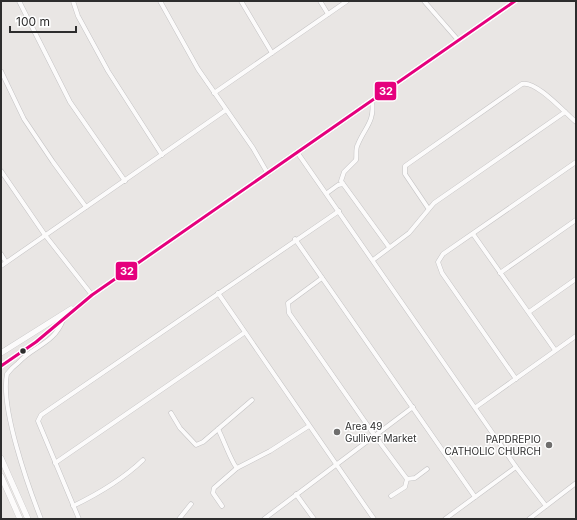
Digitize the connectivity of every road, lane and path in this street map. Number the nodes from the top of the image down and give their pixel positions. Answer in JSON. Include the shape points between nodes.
{"nodes":[{"id":1,"x":19,"y":1,"type":"edge"},
{"id":2,"x":73,"y":1,"type":"edge"},
{"id":3,"x":160,"y":1,"type":"edge"},
{"id":4,"x":240,"y":1,"type":"edge"},
{"id":5,"x":320,"y":1,"type":"edge"},
{"id":6,"x":347,"y":1,"type":"edge"},
{"id":7,"x":424,"y":1,"type":"edge"},
{"id":8,"x":515,"y":1,"type":"edge"},
{"id":9,"x":328,"y":14,"type":"junction"},
{"id":10,"x":458,"y":40,"type":"junction"},
{"id":11,"x":272,"y":53,"type":"junction"},
{"id":12,"x":1,"y":71,"type":"edge"},
{"id":13,"x":214,"y":93,"type":"junction"},
{"id":14,"x":372,"y":100,"type":"junction"},
{"id":15,"x":226,"y":110,"type":"junction"},
{"id":16,"x":565,"y":112,"type":"junction"},
{"id":17,"x":576,"y":122,"type":"edge"},
{"id":18,"x":297,"y":152,"type":"junction"},
{"id":19,"x":162,"y":155,"type":"junction"},
{"id":20,"x":576,"y":162,"type":"edge"},
{"id":21,"x":1,"y":170,"type":"edge"},
{"id":22,"x":268,"y":174,"type":"junction"},
{"id":23,"x":125,"y":181,"type":"junction"},
{"id":24,"x":343,"y":184,"type":"junction"},
{"id":25,"x":327,"y":193,"type":"junction"},
{"id":26,"x":86,"y":207,"type":"junction"},
{"id":27,"x":428,"y":208,"type":"junction"},
{"id":28,"x":339,"y":211,"type":"junction"},
{"id":29,"x":576,"y":220,"type":"edge"},
{"id":30,"x":473,"y":234,"type":"junction"},
{"id":31,"x":45,"y":235,"type":"junction"},
{"id":32,"x":295,"y":239,"type":"junction"},
{"id":33,"x":390,"y":247,"type":"junction"},
{"id":34,"x":1,"y":254,"type":"edge"},
{"id":35,"x":373,"y":260,"type":"junction"},
{"id":36,"x":6,"y":262,"type":"junction"},
{"id":37,"x":1,"y":266,"type":"edge"},
{"id":38,"x":500,"y":273,"type":"junction"},
{"id":39,"x":322,"y":278,"type":"junction"},
{"id":40,"x":576,"y":279,"type":"edge"},
{"id":41,"x":218,"y":293,"type":"junction"},
{"id":42,"x":92,"y":295,"type":"junction"},
{"id":43,"x":77,"y":306,"type":"junction"},
{"id":44,"x":529,"y":312,"type":"junction"},
{"id":45,"x":63,"y":319,"type":"junction"},
{"id":46,"x":244,"y":332,"type":"junction"},
{"id":47,"x":576,"y":336,"type":"edge"},
{"id":48,"x":555,"y":350,"type":"junction"},
{"id":49,"x":1,"y":354,"type":"edge"},
{"id":50,"x":1,"y":366,"type":"edge"},
{"id":51,"x":516,"y":379,"type":"junction"},
{"id":52,"x":252,"y":400,"type":"dead end"},
{"id":53,"x":413,"y":407,"type":"junction"},
{"id":54,"x":476,"y":407,"type":"junction"},
{"id":55,"x":171,"y":413,"type":"dead end"},
{"id":56,"x":309,"y":426,"type":"junction"},
{"id":57,"x":218,"y":429,"type":"junction"},
{"id":58,"x":7,"y":430,"type":"dead end"},
{"id":59,"x":375,"y":436,"type":"junction"},
{"id":60,"x":8,"y":437,"type":"dead end"},
{"id":61,"x":1,"y":458,"type":"edge"},
{"id":62,"x":143,"y":460,"type":"dead end"},
{"id":63,"x":55,"y":463,"type":"junction"},
{"id":64,"x":337,"y":464,"type":"junction"},
{"id":65,"x":516,"y":467,"type":"junction"},
{"id":66,"x":238,"y":468,"type":"junction"},
{"id":67,"x":427,"y":470,"type":"dead end"},
{"id":68,"x":1,"y":476,"type":"edge"},
{"id":69,"x":407,"y":479,"type":"junction"},
{"id":70,"x":576,"y":483,"type":"edge"},
{"id":71,"x":296,"y":494,"type":"junction"},
{"id":72,"x":391,"y":496,"type":"dead end"},
{"id":73,"x":475,"y":497,"type":"junction"},
{"id":74,"x":191,"y":504,"type":"dead end"},
{"id":75,"x":73,"y":506,"type":"junction"},
{"id":76,"x":222,"y":506,"type":"dead end"},
{"id":77,"x":546,"y":506,"type":"junction"},
{"id":78,"x":20,"y":519,"type":"edge"},
{"id":79,"x":28,"y":519,"type":"edge"},
{"id":80,"x":41,"y":519,"type":"edge"},
{"id":81,"x":79,"y":519,"type":"edge"},
{"id":82,"x":179,"y":519,"type":"edge"},
{"id":83,"x":264,"y":519,"type":"edge"},
{"id":84,"x":314,"y":519,"type":"edge"},
{"id":85,"x":374,"y":519,"type":"edge"},
{"id":86,"x":445,"y":519,"type":"edge"},
{"id":87,"x":529,"y":519,"type":"edge"}],
"edges":[{"from":1,"to":23,"type":"street","via":[[70,102]]},
{"from":2,"to":19,"type":"street","via":[[78,16],[108,71]]},
{"from":3,"to":13,"type":"street","via":[[184,46]]},
{"from":4,"to":11,"type":"street"},
{"from":5,"to":9,"type":"street"},
{"from":6,"to":9,"type":"street"},
{"from":7,"to":10,"type":"street"},
{"from":8,"to":10,"type":"main road"},
{"from":9,"to":11,"type":"street"},
{"from":10,"to":14,"type":"main road"},
{"from":11,"to":13,"type":"street"},
{"from":12,"to":26,"type":"street","via":[[24,119]]},
{"from":13,"to":15,"type":"street"},
{"from":14,"to":18,"type":"main road"},
{"from":14,"to":24,"type":"street","via":[[372,116],[358,144],[356,160],[342,176]]},
{"from":15,"to":19,"type":"street"},
{"from":15,"to":22,"type":"street"},
{"from":16,"to":17,"type":"street"},
{"from":16,"to":27,"type":"street"},
{"from":16,"to":27,"type":"street","via":[[539,89],[525,83],[426,150],[408,163],[404,170]]},
{"from":18,"to":22,"type":"main road"},
{"from":18,"to":25,"type":"street"},
{"from":19,"to":23,"type":"street"},
{"from":20,"to":30,"type":"street"},
{"from":21,"to":31,"type":"street"},
{"from":22,"to":42,"type":"main road"},
{"from":23,"to":26,"type":"street"},
{"from":24,"to":25,"type":"street"},
{"from":24,"to":33,"type":"street"},
{"from":25,"to":28,"type":"street"},
{"from":26,"to":31,"type":"street"},
{"from":27,"to":33,"type":"street","via":[[409,233]]},
{"from":28,"to":32,"type":"street"},
{"from":28,"to":35,"type":"street"},
{"from":29,"to":38,"type":"street"},
{"from":30,"to":38,"type":"street"},
{"from":30,"to":51,"type":"street","via":[[439,258],[439,267]]},
{"from":31,"to":36,"type":"street"},
{"from":31,"to":42,"type":"street"},
{"from":32,"to":39,"type":"street"},
{"from":32,"to":41,"type":"street"},
{"from":33,"to":35,"type":"street"},
{"from":34,"to":36,"type":"street"},
{"from":35,"to":54,"type":"street"},
{"from":36,"to":37,"type":"street"},
{"from":38,"to":44,"type":"street"},
{"from":39,"to":53,"type":"street"},
{"from":39,"to":59,"type":"street","via":[[288,303],[289,313]]},
{"from":40,"to":44,"type":"street"},
{"from":41,"to":46,"type":"street"},
{"from":41,"to":63,"type":"street","via":[[43,413],[38,421]]},
{"from":42,"to":43,"type":"main road"},
{"from":43,"to":45,"type":"main road"},
{"from":43,"to":49,"type":"main road"},
{"from":44,"to":48,"type":"street"},
{"from":45,"to":50,"type":"main road","via":[[36,342]]},
{"from":45,"to":58,"type":"street","via":[[53,337],[21,359],[7,374],[2,401]]},
{"from":46,"to":56,"type":"street"},
{"from":46,"to":63,"type":"street"},
{"from":47,"to":48,"type":"street"},
{"from":48,"to":51,"type":"street"},
{"from":51,"to":54,"type":"street"},
{"from":52,"to":57,"type":"street"},
{"from":53,"to":59,"type":"street"},
{"from":53,"to":73,"type":"street"},
{"from":54,"to":65,"type":"street"},
{"from":55,"to":57,"type":"street","via":[[180,428],[196,445],[200,445]]},
{"from":56,"to":64,"type":"street"},
{"from":56,"to":66,"type":"street"},
{"from":57,"to":66,"type":"street","via":[[233,464]]},
{"from":59,"to":64,"type":"street"},
{"from":59,"to":69,"type":"street"},
{"from":60,"to":80,"type":"street"},
{"from":61,"to":79,"type":"main road"},
{"from":62,"to":75,"type":"street","via":[[92,497]]},
{"from":63,"to":75,"type":"street"},
{"from":64,"to":71,"type":"street"},
{"from":64,"to":85,"type":"street"},
{"from":65,"to":73,"type":"street"},
{"from":65,"to":77,"type":"street"},
{"from":66,"to":76,"type":"street","via":[[214,488],[213,493]]},
{"from":67,"to":69,"type":"street","via":[[415,478]]},
{"from":68,"to":78,"type":"main road"},
{"from":69,"to":72,"type":"street","via":[[405,486]]},
{"from":70,"to":77,"type":"street"},
{"from":71,"to":83,"type":"street"},
{"from":71,"to":84,"type":"street"},
{"from":73,"to":86,"type":"street"},
{"from":74,"to":82,"type":"street"},
{"from":75,"to":81,"type":"street"},
{"from":77,"to":87,"type":"street"}]}
